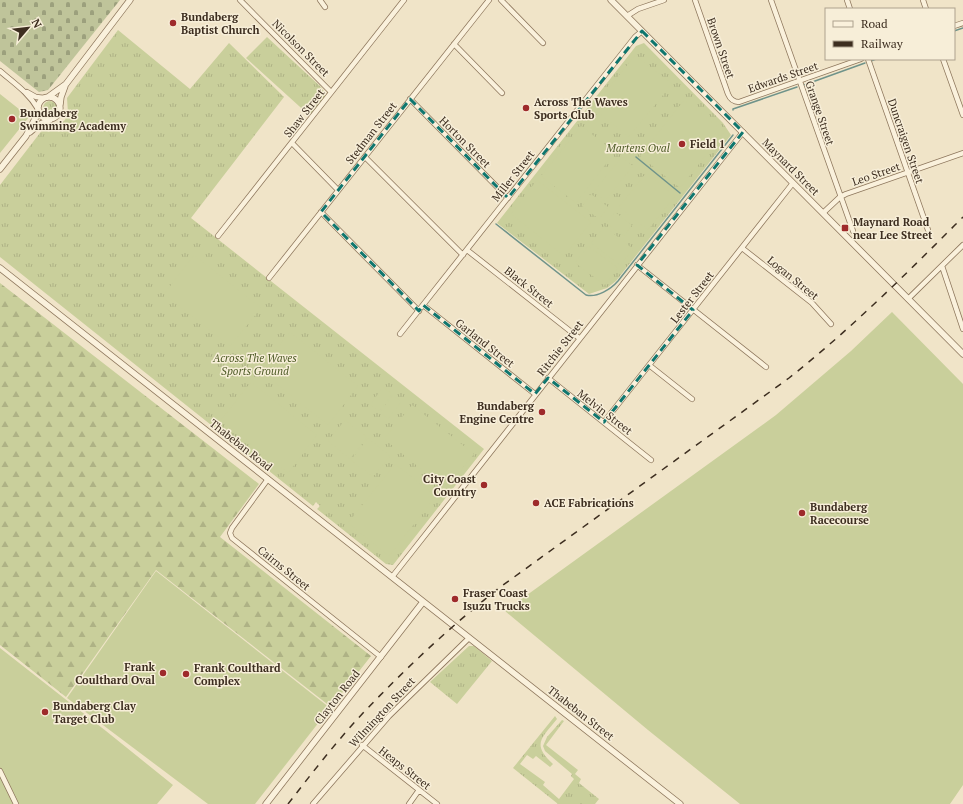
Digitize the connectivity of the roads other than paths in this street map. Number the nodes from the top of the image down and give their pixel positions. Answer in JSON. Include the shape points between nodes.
{"nodes":[{"id":1,"x":130,"y":0,"type":"edge"},
{"id":2,"x":240,"y":0,"type":"edge"},
{"id":3,"x":320,"y":0,"type":"edge"},
{"id":4,"x":404,"y":0,"type":"edge"},
{"id":5,"x":489,"y":0,"type":"edge"},
{"id":6,"x":501,"y":0,"type":"edge"},
{"id":7,"x":612,"y":0,"type":"edge"},
{"id":8,"x":664,"y":0,"type":"edge"},
{"id":9,"x":695,"y":0,"type":"edge"},
{"id":10,"x":771,"y":0,"type":"edge"},
{"id":11,"x":325,"y":7,"type":"dead end"},
{"id":12,"x":627,"y":16,"type":"junction"},
{"id":13,"x":642,"y":31,"type":"junction"},
{"id":14,"x":543,"y":43,"type":"dead end"},
{"id":15,"x":454,"y":44,"type":"junction"},
{"id":16,"x":858,"y":60,"type":"edge"},
{"id":17,"x":868,"y":60,"type":"edge"},
{"id":18,"x":943,"y":60,"type":"edge"},
{"id":19,"x":0,"y":72,"type":"edge"},
{"id":20,"x":799,"y":81,"type":"junction"},
{"id":21,"x":66,"y":84,"type":"junction"},
{"id":22,"x":22,"y":89,"type":"junction"},
{"id":23,"x":331,"y":92,"type":"junction"},
{"id":24,"x":502,"y":93,"type":"dead end"},
{"id":25,"x":46,"y":97,"type":"junction"},
{"id":26,"x":410,"y":99,"type":"junction"},
{"id":27,"x":733,"y":100,"type":"joint"},
{"id":28,"x":60,"y":105,"type":"junction"},
{"id":29,"x":38,"y":110,"type":"junction"},
{"id":30,"x":963,"y":114,"type":"edge"},
{"id":31,"x":50,"y":120,"type":"junction"},
{"id":32,"x":743,"y":132,"type":"junction"},
{"id":33,"x":26,"y":136,"type":"junction"},
{"id":34,"x":292,"y":143,"type":"junction"},
{"id":35,"x":963,"y":153,"type":"edge"},
{"id":36,"x":365,"y":157,"type":"junction"},
{"id":37,"x":0,"y":169,"type":"edge"},
{"id":38,"x":908,"y":173,"type":"junction"},
{"id":39,"x":793,"y":183,"type":"junction"},
{"id":40,"x":338,"y":190,"type":"junction"},
{"id":41,"x":840,"y":197,"type":"junction"},
{"id":42,"x":508,"y":198,"type":"junction"},
{"id":43,"x":321,"y":212,"type":"junction"},
{"id":44,"x":823,"y":213,"type":"junction"},
{"id":45,"x":928,"y":230,"type":"dead end"},
{"id":46,"x":853,"y":231,"type":"dead end"},
{"id":47,"x":218,"y":236,"type":"dead end"},
{"id":48,"x":963,"y":245,"type":"edge"},
{"id":49,"x":742,"y":248,"type":"junction"},
{"id":50,"x":467,"y":250,"type":"junction"},
{"id":51,"x":463,"y":255,"type":"junction"},
{"id":52,"x":637,"y":266,"type":"junction"},
{"id":53,"x":942,"y":266,"type":"junction"},
{"id":54,"x":0,"y":268,"type":"edge"},
{"id":55,"x":269,"y":278,"type":"dead end"},
{"id":56,"x":908,"y":299,"type":"junction"},
{"id":57,"x":423,"y":306,"type":"junction"},
{"id":58,"x":693,"y":310,"type":"junction"},
{"id":59,"x":419,"y":311,"type":"junction"},
{"id":60,"x":831,"y":324,"type":"dead end"},
{"id":61,"x":963,"y":329,"type":"edge"},
{"id":62,"x":400,"y":334,"type":"dead end"},
{"id":63,"x":580,"y":338,"type":"junction"},
{"id":64,"x":963,"y":356,"type":"edge"},
{"id":65,"x":649,"y":365,"type":"junction"},
{"id":66,"x":766,"y":367,"type":"dead end"},
{"id":67,"x":548,"y":378,"type":"junction"},
{"id":68,"x":535,"y":394,"type":"junction"},
{"id":69,"x":692,"y":399,"type":"dead end"},
{"id":70,"x":604,"y":422,"type":"junction"},
{"id":71,"x":651,"y":460,"type":"dead end"},
{"id":72,"x":268,"y":479,"type":"junction"},
{"id":73,"x":392,"y":577,"type":"junction"},
{"id":74,"x":423,"y":602,"type":"junction"},
{"id":75,"x":469,"y":638,"type":"junction"},
{"id":76,"x":381,"y":657,"type":"junction"},
{"id":77,"x":362,"y":745,"type":"junction"},
{"id":78,"x":0,"y":771,"type":"edge"},
{"id":79,"x":419,"y":790,"type":"junction"},
{"id":80,"x":16,"y":804,"type":"edge"},
{"id":81,"x":266,"y":804,"type":"edge"},
{"id":82,"x":313,"y":804,"type":"edge"},
{"id":83,"x":409,"y":804,"type":"edge"},
{"id":84,"x":437,"y":804,"type":"edge"},
{"id":85,"x":680,"y":804,"type":"edge"}],
"edges":[{"from":1,"to":21,"type":"street"},
{"from":2,"to":23,"type":"street","name":"Nicolson Street"},
{"from":3,"to":11,"type":"street"},
{"from":4,"to":23,"type":"street","name":"Shaw Street"},
{"from":5,"to":15,"type":"street","name":"Stedman Street"},
{"from":6,"to":14,"type":"street"},
{"from":7,"to":12,"type":"street","name":"Maynard Street"},
{"from":8,"to":12,"type":"street","via":[[638,9]]},
{"from":9,"to":27,"type":"street","name":"Brown Street","via":[[728,94]]},
{"from":10,"to":20,"type":"street","name":"Grange Street"},
{"from":12,"to":13,"type":"street","name":"Maynard Street"},
{"from":13,"to":32,"type":"street","name":"Maynard Street"},
{"from":13,"to":42,"type":"street","name":"Miller Street"},
{"from":15,"to":24,"type":"street"},
{"from":15,"to":26,"type":"street","name":"Stedman Street"},
{"from":16,"to":20,"type":"street","name":"Edwards Street"},
{"from":17,"to":38,"type":"street","name":"Duncraigen Street"},
{"from":18,"to":30,"type":"street"},
{"from":19,"to":22,"type":"street"},
{"from":20,"to":27,"type":"street","name":"Edwards Street","via":[[739,102]]},
{"from":20,"to":41,"type":"street","name":"Grange Street"},
{"from":21,"to":25,"type":"street"},
{"from":21,"to":28,"type":"street","via":[[60,97]]},
{"from":22,"to":25,"type":"street","via":[[36,97]]},
{"from":22,"to":29,"type":"street"},
{"from":23,"to":34,"type":"street","name":"Shaw Street"},
{"from":25,"to":28,"type":"street","via":[[54,98]]},
{"from":25,"to":29,"type":"street","via":[[40,102]]},
{"from":26,"to":36,"type":"street","name":"Stedman Street"},
{"from":26,"to":42,"type":"street","name":"Horton Street"},
{"from":28,"to":31,"type":"street","via":[[59,114]]},
{"from":29,"to":31,"type":"street","via":[[44,118]]},
{"from":29,"to":33,"type":"street"},
{"from":31,"to":33,"type":"street","via":[[38,125]]},
{"from":32,"to":39,"type":"street","name":"Maynard Street"},
{"from":32,"to":52,"type":"street","name":"Ritchie Street"},
{"from":33,"to":37,"type":"street"},
{"from":34,"to":40,"type":"street"},
{"from":34,"to":47,"type":"street","name":"Shaw Street"},
{"from":35,"to":38,"type":"street","name":"Leo Street"},
{"from":36,"to":40,"type":"street","name":"Stedman Street"},
{"from":36,"to":51,"type":"street"},
{"from":38,"to":41,"type":"street","name":"Leo Street"},
{"from":38,"to":45,"type":"street","name":"Duncraigen Street"},
{"from":39,"to":44,"type":"street","name":"Maynard Street"},
{"from":39,"to":49,"type":"street","name":"Lester Street"},
{"from":40,"to":43,"type":"street","name":"Stedman Street"},
{"from":41,"to":44,"type":"street","name":"Leo Street"},
{"from":41,"to":46,"type":"street","name":"Grange Street"},
{"from":42,"to":50,"type":"street","name":"Miller Street"},
{"from":43,"to":55,"type":"street","name":"Stedman Street"},
{"from":43,"to":59,"type":"street"},
{"from":44,"to":56,"type":"street","name":"Maynard Street"},
{"from":48,"to":53,"type":"street"},
{"from":49,"to":58,"type":"street","name":"Lester Street"},
{"from":49,"to":60,"type":"street","name":"Logan Street","via":[[812,303]]},
{"from":50,"to":51,"type":"street","name":"Miller Street"},
{"from":50,"to":63,"type":"street","name":"Black Street"},
{"from":51,"to":57,"type":"street","name":"Miller Street"},
{"from":52,"to":58,"type":"street"},
{"from":52,"to":63,"type":"street","name":"Ritchie Street"},
{"from":53,"to":56,"type":"street"},
{"from":53,"to":61,"type":"street"},
{"from":54,"to":72,"type":"street","name":"Thabeban Road"},
{"from":56,"to":64,"type":"street","name":"Maynard Street"},
{"from":57,"to":59,"type":"street","name":"Miller Street"},
{"from":57,"to":68,"type":"street","name":"Garland Street"},
{"from":58,"to":65,"type":"street","name":"Lester Street"},
{"from":58,"to":66,"type":"street"},
{"from":59,"to":62,"type":"street","name":"Miller Street"},
{"from":63,"to":67,"type":"street","name":"Ritchie Street"},
{"from":65,"to":69,"type":"street"},
{"from":65,"to":70,"type":"street","name":"Lester Street"},
{"from":67,"to":68,"type":"street","name":"Ritchie Street"},
{"from":67,"to":70,"type":"street","name":"Melvin Street"},
{"from":68,"to":73,"type":"street","name":"Ritchie Street"},
{"from":70,"to":71,"type":"street","name":"Melvin Street"},
{"from":72,"to":73,"type":"street","name":"Thabeban Road"},
{"from":72,"to":76,"type":"street","name":"Cairns Street","via":[[232,528],[232,538]]},
{"from":73,"to":74,"type":"street","name":"Thabeban Road"},
{"from":74,"to":75,"type":"street","name":"Thabeban Road"},
{"from":74,"to":76,"type":"street","name":"Clayton Road"},
{"from":75,"to":77,"type":"street","name":"Wilmington Street"},
{"from":75,"to":85,"type":"street","name":"Thabeban Street"},
{"from":76,"to":81,"type":"street","name":"Clayton Road"},
{"from":77,"to":79,"type":"street","name":"Heaps Street"},
{"from":77,"to":82,"type":"street","name":"Wilmington Street"},
{"from":78,"to":80,"type":"street"},
{"from":79,"to":83,"type":"street"},
{"from":79,"to":84,"type":"street","name":"Heaps Street"}]}
